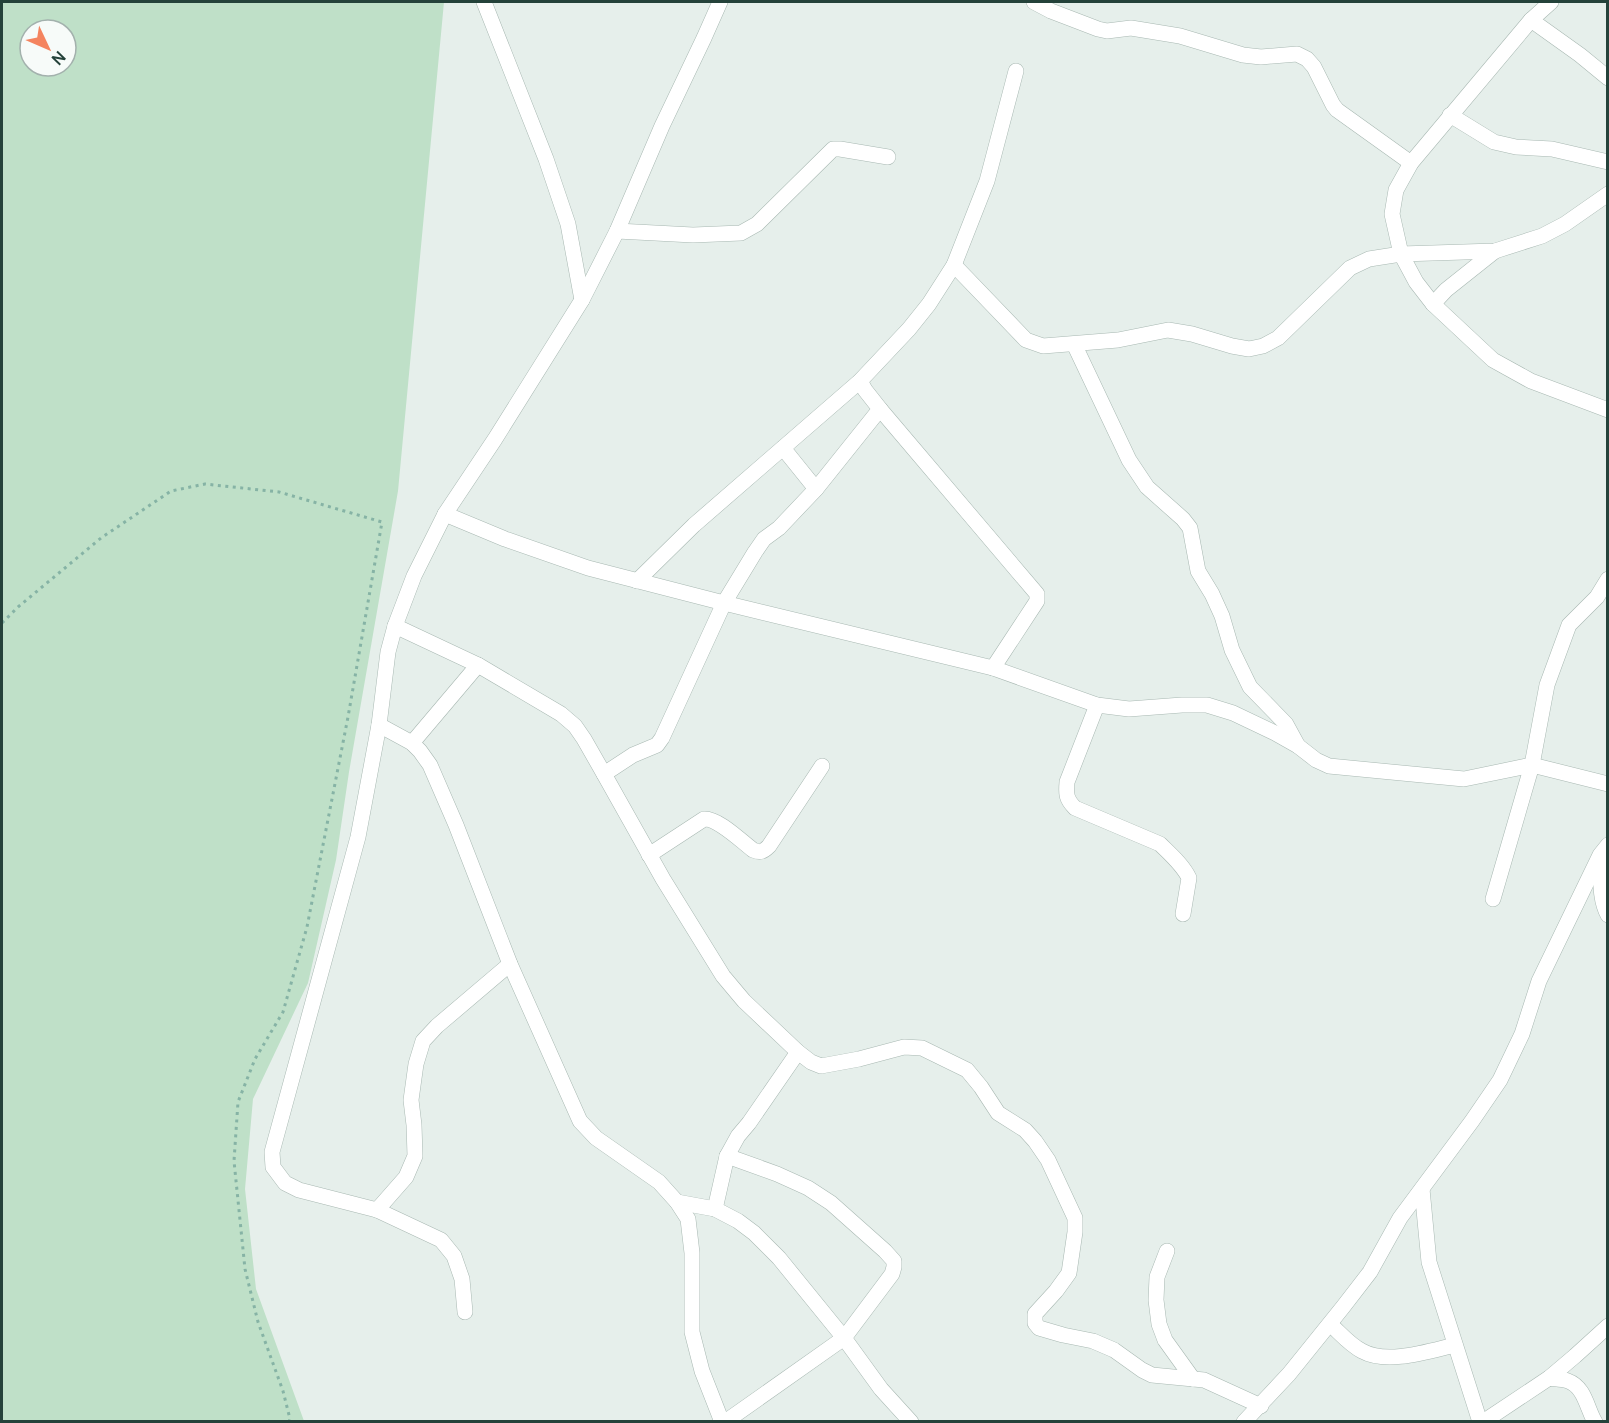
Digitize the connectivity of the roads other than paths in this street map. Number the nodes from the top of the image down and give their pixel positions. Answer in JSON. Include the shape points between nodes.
{"nodes":[{"id":1,"x":484,"y":2,"type":"edge"},
{"id":2,"x":720,"y":2,"type":"edge"},
{"id":3,"x":1034,"y":2,"type":"edge"},
{"id":4,"x":1551,"y":2,"type":"edge"},
{"id":5,"x":1531,"y":20,"type":"junction"},
{"id":6,"x":1016,"y":71,"type":"dead end"},
{"id":7,"x":1608,"y":78,"type":"edge"},
{"id":8,"x":1450,"y":115,"type":"junction"},
{"id":9,"x":888,"y":157,"type":"dead end"},
{"id":10,"x":1608,"y":162,"type":"edge"},
{"id":11,"x":1411,"y":163,"type":"junction"},
{"id":12,"x":1608,"y":194,"type":"edge"},
{"id":13,"x":617,"y":231,"type":"junction"},
{"id":14,"x":1495,"y":250,"type":"junction"},
{"id":15,"x":1401,"y":254,"type":"junction"},
{"id":16,"x":954,"y":265,"type":"junction"},
{"id":17,"x":582,"y":300,"type":"junction"},
{"id":18,"x":1433,"y":304,"type":"junction"},
{"id":19,"x":1074,"y":344,"type":"junction"},
{"id":20,"x":860,"y":381,"type":"junction"},
{"id":21,"x":880,"y":409,"type":"junction"},
{"id":22,"x":1608,"y":410,"type":"edge"},
{"id":23,"x":783,"y":448,"type":"junction"},
{"id":24,"x":816,"y":489,"type":"junction"},
{"id":25,"x":445,"y":514,"type":"junction"},
{"id":26,"x":1608,"y":579,"type":"edge"},
{"id":27,"x":637,"y":581,"type":"junction"},
{"id":28,"x":724,"y":603,"type":"junction"},
{"id":29,"x":395,"y":626,"type":"junction"},
{"id":30,"x":478,"y":665,"type":"junction"},
{"id":31,"x":993,"y":668,"type":"junction"},
{"id":32,"x":1097,"y":705,"type":"junction"},
{"id":33,"x":379,"y":725,"type":"junction"},
{"id":34,"x":412,"y":743,"type":"junction"},
{"id":35,"x":1298,"y":746,"type":"junction"},
{"id":36,"x":1532,"y":765,"type":"junction"},
{"id":37,"x":822,"y":766,"type":"dead end"},
{"id":38,"x":604,"y":774,"type":"junction"},
{"id":39,"x":1608,"y":784,"type":"edge"},
{"id":40,"x":1604,"y":850,"type":"edge"},
{"id":41,"x":649,"y":855,"type":"junction"},
{"id":42,"x":1493,"y":898,"type":"dead end"},
{"id":43,"x":1183,"y":914,"type":"dead end"},
{"id":44,"x":1608,"y":915,"type":"edge"},
{"id":45,"x":510,"y":964,"type":"junction"},
{"id":46,"x":798,"y":1052,"type":"junction"},
{"id":47,"x":727,"y":1156,"type":"junction"},
{"id":48,"x":1422,"y":1189,"type":"junction"},
{"id":49,"x":678,"y":1202,"type":"junction"},
{"id":50,"x":715,"y":1209,"type":"junction"},
{"id":51,"x":377,"y":1210,"type":"junction"},
{"id":52,"x":1167,"y":1251,"type":"dead end"},
{"id":53,"x":465,"y":1311,"type":"dead end"},
{"id":54,"x":1330,"y":1324,"type":"junction"},
{"id":55,"x":1608,"y":1326,"type":"edge"},
{"id":56,"x":844,"y":1338,"type":"junction"},
{"id":57,"x":1455,"y":1345,"type":"junction"},
{"id":58,"x":1549,"y":1378,"type":"junction"},
{"id":59,"x":1193,"y":1379,"type":"junction"},
{"id":60,"x":1261,"y":1406,"type":"junction"},
{"id":61,"x":724,"y":1422,"type":"edge"},
{"id":62,"x":911,"y":1422,"type":"edge"},
{"id":63,"x":1244,"y":1422,"type":"edge"},
{"id":64,"x":1481,"y":1422,"type":"edge"},
{"id":65,"x":1595,"y":1422,"type":"edge"}],
"edges":[{"from":1,"to":17,"type":"street","via":[[568,224]]},
{"from":2,"to":13,"type":"street"},
{"from":3,"to":11,"type":"street","via":[[1098,29],[1131,28],[1170,34],[1243,56],[1297,54],[1314,67],[1337,110]]},
{"from":4,"to":5,"type":"street"},
{"from":5,"to":7,"type":"street"},
{"from":5,"to":8,"type":"street"},
{"from":6,"to":16,"type":"street","via":[[987,181]]},
{"from":8,"to":10,"type":"street","via":[[1494,142],[1552,149]]},
{"from":8,"to":11,"type":"street"},
{"from":9,"to":13,"type":"street","via":[[833,149],[757,225],[741,233],[693,236]]},
{"from":11,"to":15,"type":"street","via":[[1396,190],[1392,214]]},
{"from":12,"to":14,"type":"street","via":[[1542,236]]},
{"from":13,"to":17,"type":"street"},
{"from":14,"to":15,"type":"street"},
{"from":14,"to":18,"type":"street"},
{"from":15,"to":18,"type":"street"},
{"from":15,"to":19,"type":"street","via":[[1369,259],[1350,268],[1278,338],[1263,346],[1249,349],[1167,330]]},
{"from":16,"to":19,"type":"street","via":[[1026,340],[1043,346]]},
{"from":16,"to":20,"type":"street","via":[[909,329]]},
{"from":17,"to":25,"type":"street"},
{"from":18,"to":22,"type":"street","via":[[1493,360],[1531,381]]},
{"from":19,"to":35,"type":"street","via":[[1134,468],[1147,487],[1190,528],[1198,571],[1222,616],[1232,650],[1250,687],[1286,724]]},
{"from":20,"to":21,"type":"street"},
{"from":20,"to":23,"type":"street"},
{"from":21,"to":24,"type":"street"},
{"from":21,"to":31,"type":"street","via":[[1037,594],[1037,600]]},
{"from":23,"to":24,"type":"street"},
{"from":23,"to":27,"type":"street","via":[[694,525]]},
{"from":24,"to":28,"type":"street","via":[[764,539]]},
{"from":25,"to":27,"type":"street","via":[[536,550]]},
{"from":25,"to":29,"type":"street","via":[[414,576]]},
{"from":26,"to":36,"type":"street","via":[[1597,597],[1569,625],[1547,685]]},
{"from":27,"to":28,"type":"street"},
{"from":28,"to":31,"type":"street"},
{"from":28,"to":38,"type":"street","via":[[662,738],[657,745]]},
{"from":29,"to":30,"type":"street"},
{"from":29,"to":33,"type":"street"},
{"from":30,"to":34,"type":"street"},
{"from":30,"to":38,"type":"street","via":[[575,726]]},
{"from":31,"to":32,"type":"street"},
{"from":32,"to":35,"type":"street","via":[[1128,709],[1207,705],[1233,713]]},
{"from":32,"to":43,"type":"street","via":[[1067,782],[1066,795],[1075,808],[1165,849],[1189,878]]},
{"from":33,"to":34,"type":"street"},
{"from":33,"to":51,"type":"street","via":[[358,837],[272,1152],[273,1167],[285,1183]]},
{"from":34,"to":45,"type":"street","via":[[434,775]]},
{"from":35,"to":36,"type":"street","via":[[1329,766],[1464,779]]},
{"from":36,"to":39,"type":"street"},
{"from":36,"to":42,"type":"street"},
{"from":37,"to":41,"type":"street","via":[[762,852],[753,850],[708,818]]},
{"from":38,"to":41,"type":"street"},
{"from":40,"to":44,"type":"street","via":[[1602,898]]},
{"from":40,"to":48,"type":"street","via":[[1539,981],[1522,1034],[1500,1080]]},
{"from":41,"to":46,"type":"street","via":[[723,976]]},
{"from":45,"to":49,"type":"street","via":[[580,1121],[596,1138],[659,1182]]},
{"from":45,"to":51,"type":"street","via":[[423,1041],[411,1100],[415,1156],[406,1177]]},
{"from":46,"to":47,"type":"street"},
{"from":46,"to":59,"type":"street","via":[[821,1066],[904,1047],[922,1048],[967,1070],[998,1113],[1035,1141],[1075,1218],[1070,1269],[1035,1314],[1035,1323],[1039,1328],[1114,1350],[1152,1376]]},
{"from":47,"to":50,"type":"street"},
{"from":47,"to":56,"type":"street","via":[[808,1188],[831,1203],[894,1261],[892,1274]]},
{"from":48,"to":54,"type":"street","via":[[1400,1218],[1370,1272]]},
{"from":48,"to":57,"type":"street","via":[[1429,1262]]},
{"from":49,"to":50,"type":"street"},
{"from":49,"to":61,"type":"street","via":[[688,1219],[691,1236],[692,1332],[702,1371]]},
{"from":50,"to":56,"type":"street","via":[[754,1233]]},
{"from":51,"to":53,"type":"street","via":[[441,1240],[454,1256],[462,1279]]},
{"from":52,"to":59,"type":"street","via":[[1157,1277],[1159,1324],[1165,1340]]},
{"from":54,"to":57,"type":"street","via":[[1365,1353],[1383,1358]]},
{"from":54,"to":60,"type":"street"},
{"from":55,"to":58,"type":"street"},
{"from":56,"to":61,"type":"street"},
{"from":56,"to":62,"type":"street"},
{"from":57,"to":64,"type":"street"},
{"from":58,"to":64,"type":"street"},
{"from":58,"to":65,"type":"street","via":[[1575,1384]]},
{"from":59,"to":60,"type":"street","via":[[1204,1380]]},
{"from":60,"to":63,"type":"street"}]}
